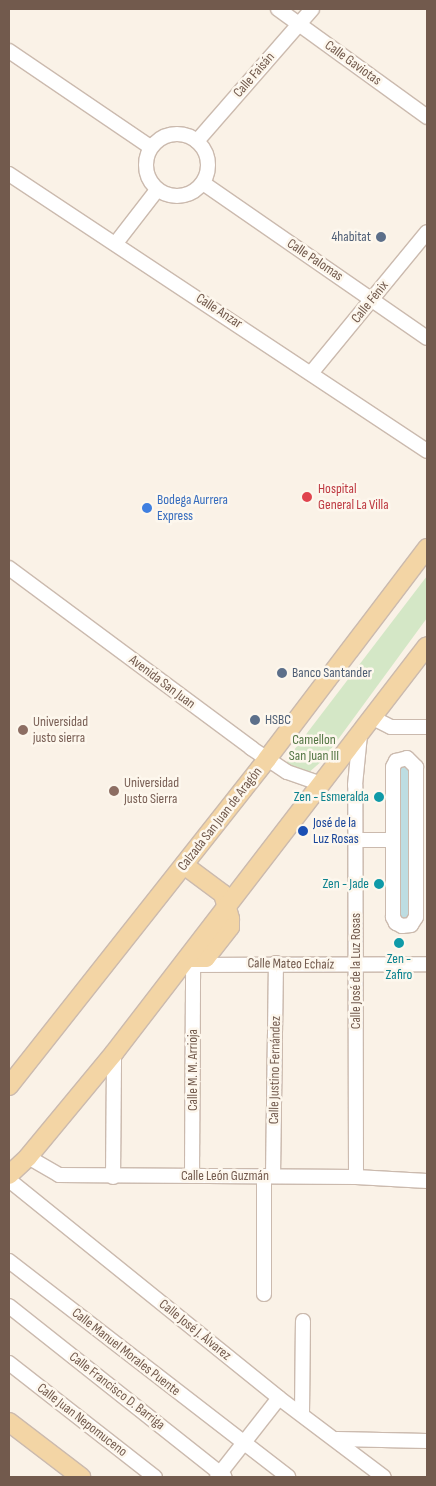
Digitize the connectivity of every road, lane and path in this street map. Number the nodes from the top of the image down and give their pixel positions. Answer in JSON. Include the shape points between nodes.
{"nodes":[{"id":1,"x":278,"y":9,"type":"edge"},
{"id":2,"x":312,"y":9,"type":"edge"},
{"id":3,"x":299,"y":24,"type":"junction"},
{"id":4,"x":9,"y":51,"type":"edge"},
{"id":5,"x":427,"y":117,"type":"edge"},
{"id":6,"x":197,"y":141,"type":"junction"},
{"id":7,"x":150,"y":147,"type":"junction"},
{"id":8,"x":9,"y":174,"type":"edge"},
{"id":9,"x":203,"y":183,"type":"junction"},
{"id":10,"x":157,"y":190,"type":"junction"},
{"id":11,"x":427,"y":232,"type":"edge"},
{"id":12,"x":116,"y":243,"type":"junction"},
{"id":13,"x":372,"y":299,"type":"junction"},
{"id":14,"x":427,"y":338,"type":"edge"},
{"id":15,"x":312,"y":372,"type":"junction"},
{"id":16,"x":427,"y":451,"type":"edge"},
{"id":17,"x":427,"y":548,"type":"edge"},
{"id":18,"x":9,"y":568,"type":"edge"},
{"id":19,"x":427,"y":646,"type":"edge"},
{"id":20,"x":373,"y":718,"type":"junction"},
{"id":21,"x":427,"y":727,"type":"edge"},
{"id":22,"x":360,"y":735,"type":"junction"},
{"id":23,"x":267,"y":759,"type":"junction"},
{"id":24,"x":322,"y":784,"type":"junction"},
{"id":25,"x":357,"y":840,"type":"junction"},
{"id":26,"x":393,"y":840,"type":"junction"},
{"id":27,"x":184,"y":865,"type":"junction"},
{"id":28,"x":229,"y":905,"type":"junction"},
{"id":29,"x":191,"y":962,"type":"junction"},
{"id":30,"x":276,"y":963,"type":"junction"},
{"id":31,"x":427,"y":964,"type":"edge"},
{"id":32,"x":355,"y":965,"type":"junction"},
{"id":33,"x":51,"y":1031,"type":"junction"},
{"id":34,"x":114,"y":1053,"type":"junction"},
{"id":35,"x":9,"y":1086,"type":"edge"},
{"id":36,"x":9,"y":1101,"type":"edge"},
{"id":37,"x":28,"y":1157,"type":"junction"},
{"id":38,"x":9,"y":1175,"type":"edge"},
{"id":39,"x":192,"y":1176,"type":"junction"},
{"id":40,"x":269,"y":1176,"type":"junction"},
{"id":41,"x":113,"y":1177,"type":"junction"},
{"id":42,"x":356,"y":1177,"type":"junction"},
{"id":43,"x":9,"y":1180,"type":"edge"},
{"id":44,"x":427,"y":1180,"type":"edge"},
{"id":45,"x":9,"y":1261,"type":"edge"},
{"id":46,"x":264,"y":1294,"type":"dead end"},
{"id":47,"x":9,"y":1306,"type":"edge"},
{"id":48,"x":303,"y":1321,"type":"dead end"},
{"id":49,"x":9,"y":1362,"type":"edge"},
{"id":50,"x":279,"y":1398,"type":"junction"},
{"id":51,"x":302,"y":1414,"type":"junction"},
{"id":52,"x":9,"y":1422,"type":"edge"},
{"id":53,"x":337,"y":1439,"type":"junction"},
{"id":54,"x":427,"y":1441,"type":"edge"},
{"id":55,"x":242,"y":1443,"type":"junction"},
{"id":56,"x":220,"y":1476,"type":"edge"},
{"id":57,"x":81,"y":1477,"type":"edge"},
{"id":58,"x":155,"y":1477,"type":"edge"},
{"id":59,"x":288,"y":1477,"type":"edge"},
{"id":60,"x":384,"y":1477,"type":"edge"}],
"edges":[{"from":1,"to":3,"type":"street","name":"Calle Gaviotas"},
{"from":2,"to":3,"type":"street","name":"Calle Faisán"},
{"from":3,"to":5,"type":"street","name":"Calle Gaviotas"},
{"from":3,"to":6,"type":"street","name":"Calle Faisán"},
{"from":4,"to":7,"type":"street"},
{"from":6,"to":7,"type":"street","via":[[178,133],[168,135]]},
{"from":6,"to":9,"type":"street","via":[[208,156]]},
{"from":7,"to":10,"type":"street","via":[[146,166]]},
{"from":8,"to":12,"type":"street","name":"Calle Anzar"},
{"from":9,"to":10,"type":"street","via":[[188,195],[178,197]]},
{"from":9,"to":13,"type":"street","name":"Calle Palomas"},
{"from":10,"to":12,"type":"street"},
{"from":11,"to":13,"type":"street","name":"Calle Fénix"},
{"from":12,"to":15,"type":"street","name":"Calle Anzar"},
{"from":13,"to":14,"type":"street","name":"Calle Palomas"},
{"from":13,"to":15,"type":"street","name":"Calle Fénix"},
{"from":15,"to":16,"type":"street","name":"Calle Anzar"},
{"from":17,"to":23,"type":"main road","name":"Calzada San Juan de Aragón"},
{"from":18,"to":23,"type":"street","name":"Avenida San Juan"},
{"from":19,"to":20,"type":"main road"},
{"from":20,"to":21,"type":"street","via":[[391,727]]},
{"from":20,"to":22,"type":"main road"},
{"from":22,"to":24,"type":"main road"},
{"from":22,"to":25,"type":"street","name":"Calle José de la Luz Rosas","via":[[355,785]]},
{"from":23,"to":24,"type":"street","name":"Avenida San Juan","via":[[299,777]]},
{"from":23,"to":27,"type":"main road","name":"Calzada San Juan de Aragón"},
{"from":24,"to":28,"type":"main road"},
{"from":25,"to":26,"type":"street"},
{"from":25,"to":32,"type":"street","name":"Calle José de la Luz Rosas"},
{"from":26,"to":26,"type":"street","via":[[393,767],[399,759],[407,758],[413,760],[416,767],[416,917],[411,925],[398,925],[394,920]]},
{"from":27,"to":28,"type":"main road","via":[[223,894]]},
{"from":27,"to":33,"type":"main road","name":"Calzada San Juan de Aragón"},
{"from":28,"to":29,"type":"main road","via":[[230,927],[206,958]]},
{"from":29,"to":30,"type":"street","name":"Calle Mateo Echaíz"},
{"from":29,"to":34,"type":"main road"},
{"from":29,"to":39,"type":"street","name":"Calle M. M. Arrioja"},
{"from":30,"to":32,"type":"street","name":"Calle Mateo Echaíz"},
{"from":30,"to":40,"type":"street","name":"Calle Justino Fernández"},
{"from":31,"to":32,"type":"street","name":"Calle Mateo Echaíz"},
{"from":32,"to":42,"type":"street","name":"Calle José de la Luz Rosas"},
{"from":33,"to":35,"type":"main road","name":"Calzada San Juan de Aragón"},
{"from":33,"to":36,"type":"main road"},
{"from":34,"to":37,"type":"main road"},
{"from":34,"to":41,"type":"street"},
{"from":37,"to":38,"type":"main road"},
{"from":37,"to":41,"type":"street","name":"Calle León Guzmán","via":[[59,1175]]},
{"from":39,"to":40,"type":"street","name":"Calle León Guzmán"},
{"from":39,"to":41,"type":"street","name":"Calle León Guzmán"},
{"from":40,"to":42,"type":"street","name":"Calle León Guzmán"},
{"from":40,"to":46,"type":"street","name":"Calle Justino Fernández"},
{"from":42,"to":44,"type":"street","name":"Calle León Guzmán"},
{"from":43,"to":50,"type":"street","name":"Calle José J. Álvarez"},
{"from":45,"to":55,"type":"street","name":"Calle Manuel Morales Puente"},
{"from":47,"to":56,"type":"street","name":"Calle Francisco D. Barriga"},
{"from":48,"to":51,"type":"street"},
{"from":49,"to":58,"type":"street","name":"Calle Juan Nepomuceno"},
{"from":50,"to":51,"type":"street","name":"Calle José J. Álvarez"},
{"from":50,"to":55,"type":"street"},
{"from":51,"to":53,"type":"street","name":"Calle José J. Álvarez"},
{"from":52,"to":57,"type":"main road"},
{"from":53,"to":54,"type":"street"},
{"from":53,"to":60,"type":"street","name":"Calle José J. Álvarez"},
{"from":55,"to":56,"type":"street"},
{"from":55,"to":59,"type":"street","name":"Calle Manuel Morales Puente"}]}
